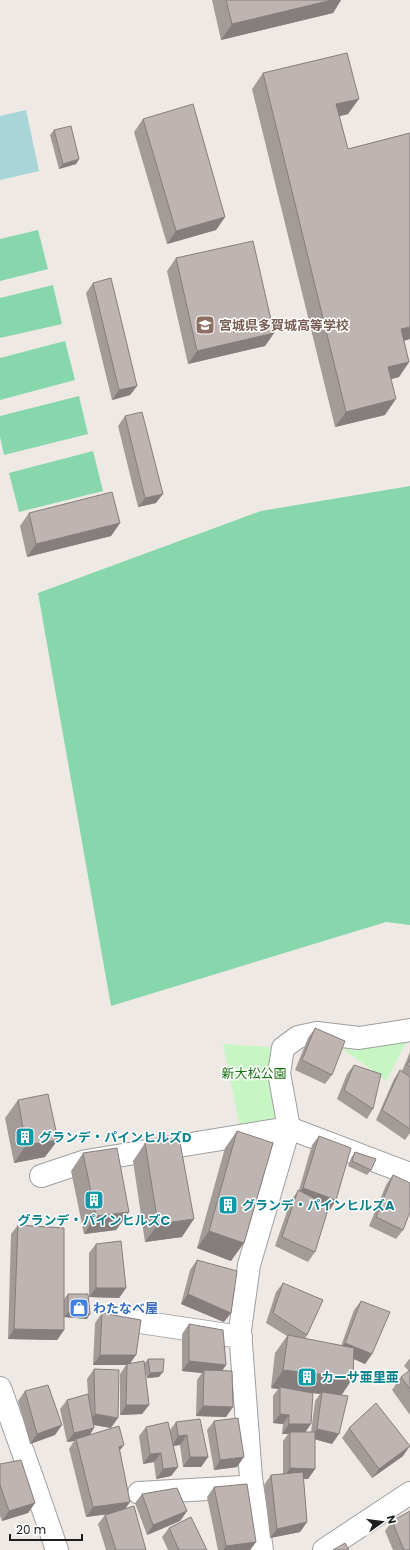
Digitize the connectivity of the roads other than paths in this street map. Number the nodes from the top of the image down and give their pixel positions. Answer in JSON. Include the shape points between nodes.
{"nodes":[{"id":1,"x":410,"y":1030,"type":"edge"},
{"id":2,"x":289,"y":1128,"type":"junction"},
{"id":3,"x":410,"y":1174,"type":"edge"},
{"id":4,"x":41,"y":1176,"type":"dead end"},
{"id":5,"x":113,"y":1318,"type":"edge"},
{"id":6,"x":241,"y":1337,"type":"junction"},
{"id":7,"x":0,"y":1388,"type":"edge"},
{"id":8,"x":252,"y":1486,"type":"junction"},
{"id":9,"x":139,"y":1493,"type":"dead end"},
{"id":10,"x":410,"y":1493,"type":"edge"},
{"id":11,"x":57,"y":1550,"type":"edge"},
{"id":12,"x":262,"y":1550,"type":"edge"},
{"id":13,"x":324,"y":1550,"type":"edge"}],
"edges":[{"from":1,"to":2,"type":"street","via":[[359,1038],[317,1033],[298,1038],[283,1048],[279,1073]]},
{"from":2,"to":3,"type":"street"},
{"from":2,"to":4,"type":"street","via":[[86,1161]]},
{"from":2,"to":6,"type":"street","via":[[249,1265]]},
{"from":5,"to":6,"type":"street"},
{"from":6,"to":8,"type":"street"},
{"from":7,"to":11,"type":"street"},
{"from":8,"to":9,"type":"street"},
{"from":8,"to":12,"type":"street"},
{"from":10,"to":13,"type":"street"}]}
